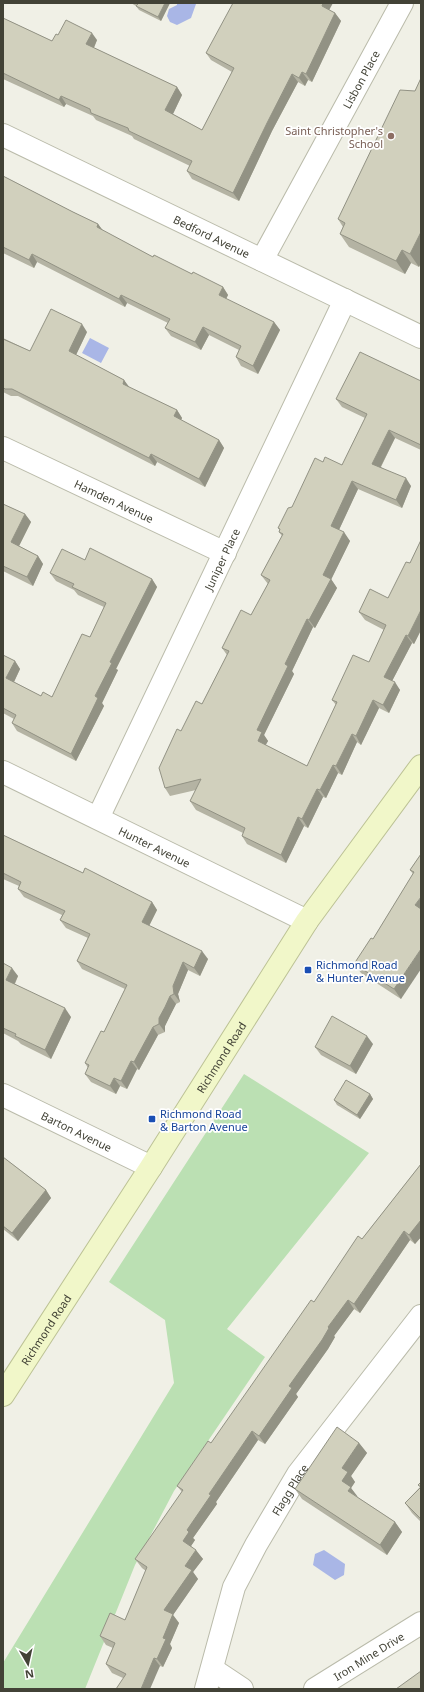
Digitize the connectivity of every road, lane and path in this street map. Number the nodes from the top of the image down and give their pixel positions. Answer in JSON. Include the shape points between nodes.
{"nodes":[{"id":1,"x":402,"y":3,"type":"edge"},
{"id":2,"x":3,"y":135,"type":"edge"},
{"id":3,"x":262,"y":260,"type":"junction"},
{"id":4,"x":345,"y":300,"type":"junction"},
{"id":5,"x":421,"y":337,"type":"edge"},
{"id":6,"x":3,"y":448,"type":"edge"},
{"id":7,"x":225,"y":553,"type":"junction"},
{"id":8,"x":421,"y":766,"type":"edge"},
{"id":9,"x":3,"y":772,"type":"edge"},
{"id":10,"x":98,"y":818,"type":"junction"},
{"id":11,"x":306,"y":921,"type":"junction"},
{"id":12,"x":3,"y":1095,"type":"edge"},
{"id":13,"x":151,"y":1167,"type":"junction"},
{"id":14,"x":421,"y":1316,"type":"edge"},
{"id":15,"x":3,"y":1395,"type":"edge"},
{"id":16,"x":421,"y":1623,"type":"edge"},
{"id":17,"x":209,"y":1679,"type":"edge"},
{"id":18,"x":242,"y":1689,"type":"edge"},
{"id":19,"x":316,"y":1689,"type":"edge"}],
"edges":[{"from":1,"to":3,"type":"street","name":"Lisbon Place"},
{"from":2,"to":3,"type":"street","name":"Bedford Avenue"},
{"from":3,"to":4,"type":"street","name":"Bedford Avenue"},
{"from":4,"to":5,"type":"street","name":"Bedford Avenue"},
{"from":4,"to":7,"type":"street","name":"Juniper Place"},
{"from":6,"to":7,"type":"street","name":"Hamden Avenue"},
{"from":7,"to":10,"type":"street","name":"Juniper Place"},
{"from":8,"to":11,"type":"main road","name":"Richmond Road"},
{"from":9,"to":10,"type":"street","name":"Hunter Avenue"},
{"from":10,"to":11,"type":"street","name":"Hunter Avenue"},
{"from":11,"to":13,"type":"main road","name":"Richmond Road"},
{"from":12,"to":13,"type":"street","name":"Barton Avenue"},
{"from":13,"to":15,"type":"main road","name":"Richmond Road"},
{"from":14,"to":17,"type":"street","name":"Flagg Place","via":[[298,1474],[256,1544],[234,1587]]},
{"from":16,"to":19,"type":"street","name":"Iron Mine Drive"},
{"from":17,"to":18,"type":"street"}]}
